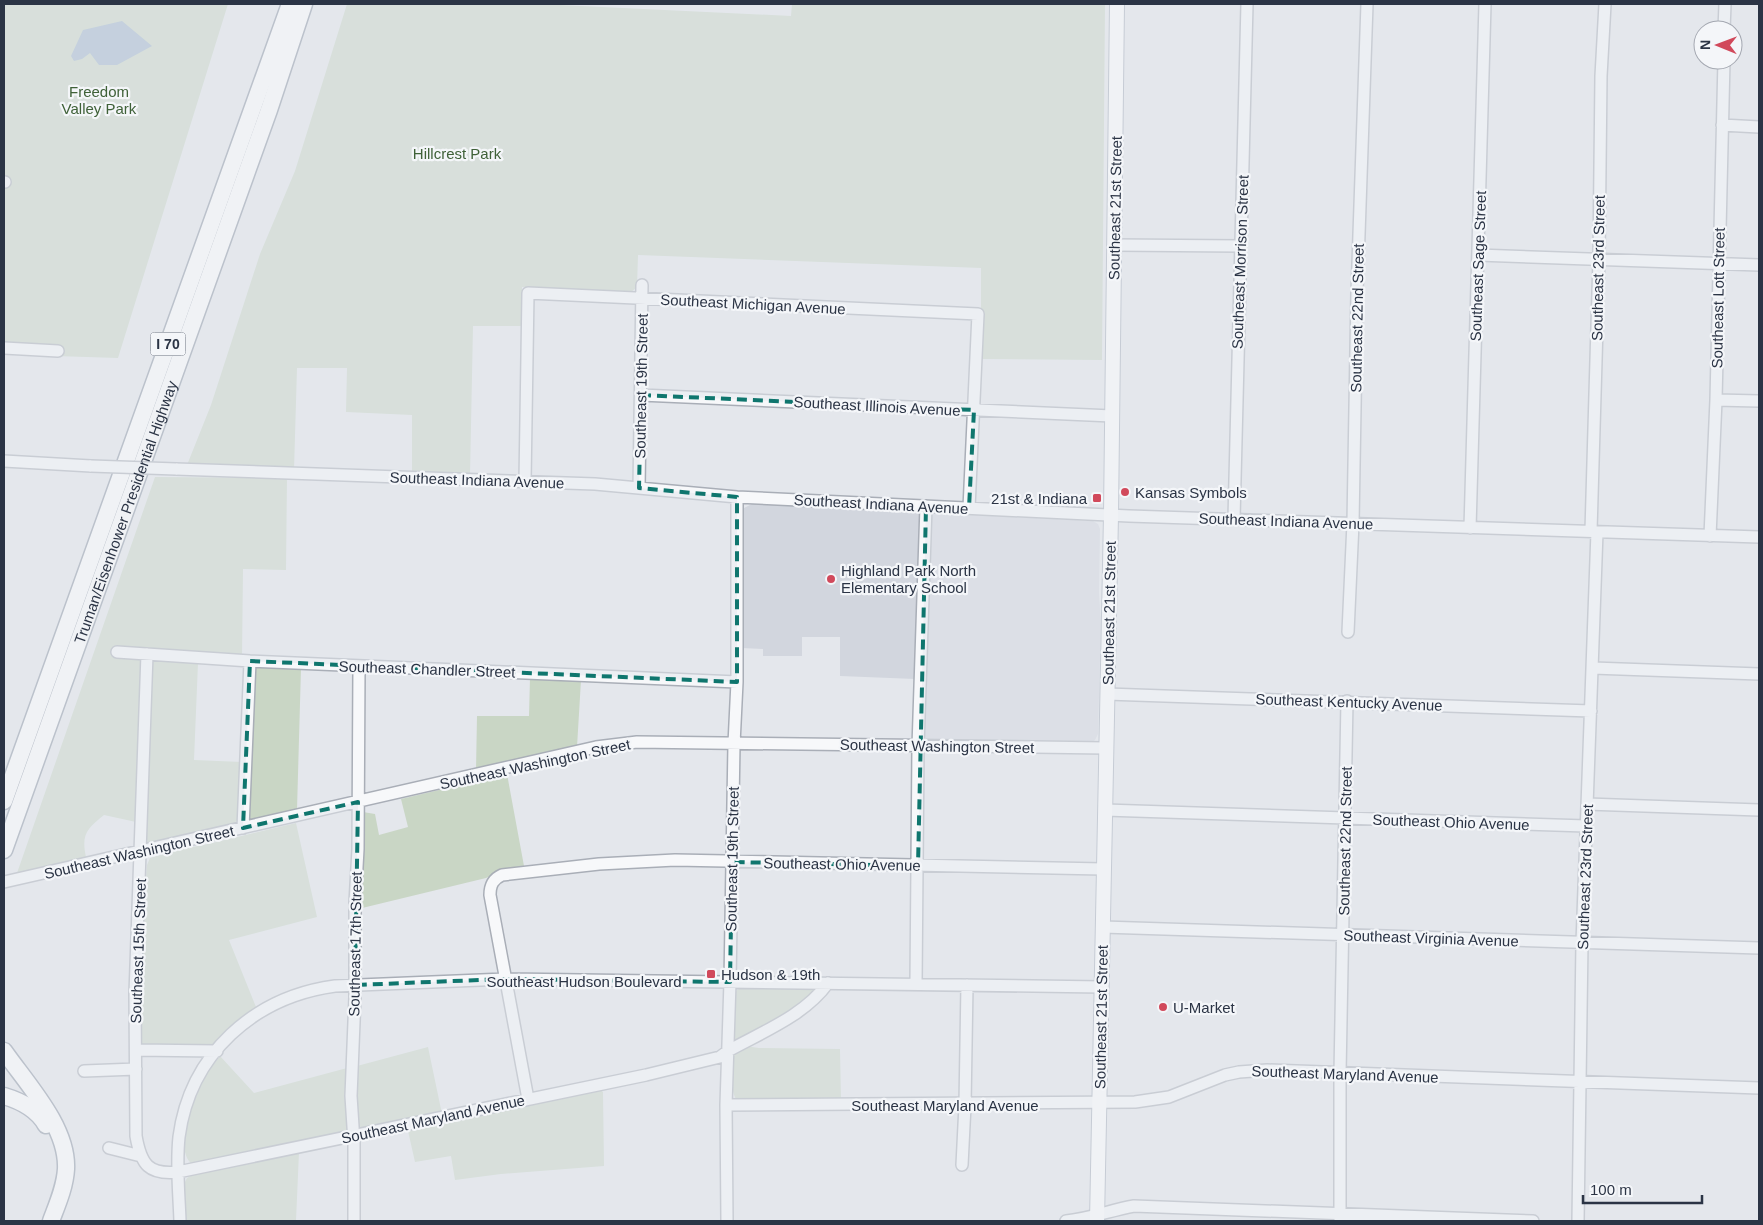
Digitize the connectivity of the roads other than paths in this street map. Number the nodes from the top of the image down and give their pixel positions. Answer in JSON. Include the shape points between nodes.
{"nodes":[{"id":1,"x":290,"y":4,"type":"edge"},
{"id":2,"x":304,"y":4,"type":"edge"},
{"id":3,"x":312,"y":4,"type":"edge"},
{"id":4,"x":1117,"y":4,"type":"edge"},
{"id":5,"x":1248,"y":4,"type":"edge"},
{"id":6,"x":1367,"y":4,"type":"edge"},
{"id":7,"x":1486,"y":4,"type":"edge"},
{"id":8,"x":1605,"y":4,"type":"edge"},
{"id":9,"x":1725,"y":4,"type":"edge"},
{"id":10,"x":1724,"y":20,"type":"edge"},
{"id":11,"x":1724,"y":70,"type":"edge"},
{"id":12,"x":269,"y":110,"type":"junction"},
{"id":13,"x":1722,"y":126,"type":"junction"},
{"id":14,"x":1759,"y":127,"type":"edge"},
{"id":15,"x":1114,"y":245,"type":"junction"},
{"id":16,"x":1241,"y":246,"type":"junction"},
{"id":17,"x":1478,"y":255,"type":"junction"},
{"id":18,"x":1599,"y":258,"type":"junction"},
{"id":19,"x":1718,"y":264,"type":"junction"},
{"id":20,"x":1759,"y":265,"type":"edge"},
{"id":21,"x":642,"y":285,"type":"dead end"},
{"id":22,"x":642,"y":299,"type":"junction"},
{"id":23,"x":4,"y":348,"type":"edge"},
{"id":24,"x":58,"y":351,"type":"dead end"},
{"id":25,"x":641,"y":395,"type":"junction"},
{"id":26,"x":1716,"y":400,"type":"junction"},
{"id":27,"x":1759,"y":401,"type":"edge"},
{"id":28,"x":974,"y":410,"type":"junction"},
{"id":29,"x":1112,"y":416,"type":"junction"},
{"id":30,"x":4,"y":461,"type":"edge"},
{"id":31,"x":525,"y":481,"type":"junction"},
{"id":32,"x":639,"y":488,"type":"junction"},
{"id":33,"x":737,"y":497,"type":"junction"},
{"id":34,"x":926,"y":506,"type":"junction"},
{"id":35,"x":969,"y":508,"type":"junction"},
{"id":36,"x":1111,"y":515,"type":"junction"},
{"id":37,"x":1234,"y":520,"type":"junction"},
{"id":38,"x":1353,"y":523,"type":"junction"},
{"id":39,"x":1470,"y":528,"type":"junction"},
{"id":40,"x":1594,"y":532,"type":"junction"},
{"id":41,"x":1710,"y":536,"type":"junction"},
{"id":42,"x":1759,"y":538,"type":"edge"},
{"id":43,"x":1348,"y":632,"type":"dead end"},
{"id":44,"x":117,"y":652,"type":"dead end"},
{"id":45,"x":147,"y":654,"type":"junction"},
{"id":46,"x":250,"y":662,"type":"junction"},
{"id":47,"x":359,"y":666,"type":"junction"},
{"id":48,"x":1593,"y":668,"type":"junction"},
{"id":49,"x":1759,"y":674,"type":"edge"},
{"id":50,"x":737,"y":682,"type":"junction"},
{"id":51,"x":1107,"y":694,"type":"junction"},
{"id":52,"x":1347,"y":702,"type":"junction"},
{"id":53,"x":1591,"y":711,"type":"junction"},
{"id":54,"x":734,"y":744,"type":"junction"},
{"id":55,"x":918,"y":747,"type":"junction"},
{"id":56,"x":1106,"y":748,"type":"junction"},
{"id":57,"x":4,"y":802,"type":"edge"},
{"id":58,"x":358,"y":802,"type":"junction"},
{"id":59,"x":1587,"y":804,"type":"junction"},
{"id":60,"x":1105,"y":810,"type":"junction"},
{"id":61,"x":1759,"y":810,"type":"edge"},
{"id":62,"x":1346,"y":818,"type":"junction"},
{"id":63,"x":1586,"y":826,"type":"junction"},
{"id":64,"x":243,"y":828,"type":"junction"},
{"id":65,"x":4,"y":850,"type":"edge"},
{"id":66,"x":141,"y":851,"type":"junction"},
{"id":67,"x":732,"y":862,"type":"junction"},
{"id":68,"x":918,"y":866,"type":"junction"},
{"id":69,"x":1103,"y":869,"type":"junction"},
{"id":70,"x":4,"y":882,"type":"edge"},
{"id":71,"x":1103,"y":927,"type":"junction"},
{"id":72,"x":1343,"y":935,"type":"junction"},
{"id":73,"x":1582,"y":943,"type":"junction"},
{"id":74,"x":1759,"y":948,"type":"edge"},
{"id":75,"x":505,"y":979,"type":"junction"},
{"id":76,"x":730,"y":982,"type":"junction"},
{"id":77,"x":828,"y":983,"type":"junction"},
{"id":78,"x":916,"y":984,"type":"junction"},
{"id":79,"x":355,"y":985,"type":"junction"},
{"id":80,"x":967,"y":985,"type":"junction"},
{"id":81,"x":1102,"y":987,"type":"junction"},
{"id":82,"x":136,"y":1050,"type":"junction"},
{"id":83,"x":4,"y":1051,"type":"edge"},
{"id":84,"x":217,"y":1051,"type":"junction"},
{"id":85,"x":728,"y":1051,"type":"junction"},
{"id":86,"x":136,"y":1069,"type":"junction"},
{"id":87,"x":84,"y":1071,"type":"dead end"},
{"id":88,"x":1340,"y":1073,"type":"junction"},
{"id":89,"x":1580,"y":1082,"type":"junction"},
{"id":90,"x":1759,"y":1088,"type":"edge"},
{"id":91,"x":4,"y":1096,"type":"edge"},
{"id":92,"x":528,"y":1099,"type":"junction"},
{"id":93,"x":1099,"y":1104,"type":"junction"},
{"id":94,"x":965,"y":1105,"type":"junction"},
{"id":95,"x":726,"y":1106,"type":"junction"},
{"id":96,"x":354,"y":1136,"type":"junction"},
{"id":97,"x":108,"y":1148,"type":"dead end"},
{"id":98,"x":141,"y":1156,"type":"junction"},
{"id":99,"x":962,"y":1165,"type":"dead end"},
{"id":100,"x":178,"y":1172,"type":"junction"},
{"id":101,"x":1098,"y":1218,"type":"edge"},
{"id":102,"x":1340,"y":1218,"type":"edge"},
{"id":103,"x":44,"y":1221,"type":"edge"},
{"id":104,"x":51,"y":1221,"type":"edge"},
{"id":105,"x":180,"y":1221,"type":"edge"},
{"id":106,"x":354,"y":1221,"type":"edge"},
{"id":107,"x":727,"y":1221,"type":"edge"},
{"id":108,"x":1066,"y":1221,"type":"edge"},
{"id":109,"x":1533,"y":1221,"type":"edge"},
{"id":110,"x":1578,"y":1221,"type":"edge"}],
"edges":[{"from":1,"to":57,"type":"highway","name":"Truman/Eisenhower Presidential Highway","number":"I 70"},
{"from":2,"to":12,"type":"highway","name":"Truman/Eisenhower Presidential Highway","number":"I 70"},
{"from":3,"to":12,"type":"highway"},
{"from":4,"to":15,"type":"main road","name":"Southeast 21st Street"},
{"from":5,"to":16,"type":"street","name":"Southeast Morrison Street"},
{"from":6,"to":38,"type":"street","name":"Southeast 22nd Street"},
{"from":7,"to":17,"type":"street","name":"Southeast Sage Street"},
{"from":8,"to":18,"type":"street","name":"Southeast 23rd Street"},
{"from":9,"to":10,"type":"street"},
{"from":11,"to":13,"type":"street","name":"Southeast Lott Street"},
{"from":12,"to":65,"type":"highway","name":"Truman/Eisenhower Presidential Highway","number":"I 70"},
{"from":13,"to":14,"type":"street"},
{"from":13,"to":19,"type":"street","name":"Southeast Lott Street"},
{"from":15,"to":16,"type":"street"},
{"from":15,"to":29,"type":"main road","name":"Southeast 21st Street"},
{"from":16,"to":37,"type":"street","name":"Southeast Morrison Street"},
{"from":17,"to":18,"type":"street"},
{"from":17,"to":39,"type":"street","name":"Southeast Sage Street"},
{"from":18,"to":19,"type":"street"},
{"from":18,"to":40,"type":"street","name":"Southeast 23rd Street"},
{"from":19,"to":20,"type":"street"},
{"from":19,"to":26,"type":"street","name":"Southeast Lott Street"},
{"from":21,"to":22,"type":"street","name":"Southeast 19th Street"},
{"from":22,"to":25,"type":"street","name":"Southeast 19th Street"},
{"from":22,"to":28,"type":"street","name":"Southeast Michigan Avenue","via":[[978,314]]},
{"from":22,"to":31,"type":"street","name":"Southeast Michigan Avenue","via":[[528,293]]},
{"from":23,"to":24,"type":"street"},
{"from":25,"to":28,"type":"street","name":"Southeast Illinois Avenue"},
{"from":25,"to":32,"type":"street","name":"Southeast 19th Street"},
{"from":26,"to":27,"type":"street"},
{"from":26,"to":41,"type":"street","name":"Southeast Lott Street"},
{"from":28,"to":29,"type":"street","name":"Southeast Illinois Avenue"},
{"from":28,"to":35,"type":"street"},
{"from":29,"to":36,"type":"main road","name":"Southeast 21st Street"},
{"from":30,"to":31,"type":"street","name":"Southeast Indiana Avenue","bridge":true},
{"from":31,"to":32,"type":"street","name":"Southeast Indiana Avenue"},
{"from":32,"to":33,"type":"street","name":"Southeast Indiana Avenue"},
{"from":33,"to":34,"type":"street","name":"Southeast Indiana Avenue"},
{"from":33,"to":50,"type":"street","name":"Southeast 19th Street"},
{"from":34,"to":35,"type":"street","name":"Southeast Indiana Avenue"},
{"from":34,"to":55,"type":"street"},
{"from":35,"to":36,"type":"street","name":"Southeast Indiana Avenue"},
{"from":36,"to":37,"type":"street","name":"Southeast Indiana Avenue"},
{"from":36,"to":51,"type":"main road","name":"Southeast 21st Street"},
{"from":37,"to":38,"type":"street","name":"Southeast Indiana Avenue"},
{"from":38,"to":39,"type":"street","name":"Southeast Indiana Avenue"},
{"from":38,"to":43,"type":"street","name":"Southeast 22nd Street"},
{"from":39,"to":40,"type":"street","name":"Southeast Indiana Avenue"},
{"from":40,"to":41,"type":"street","name":"Southeast Indiana Avenue"},
{"from":40,"to":48,"type":"street","name":"Southeast 23rd Street"},
{"from":41,"to":42,"type":"street","name":"Southeast Indiana Avenue"},
{"from":44,"to":45,"type":"street","name":"Southeast Chandler Street"},
{"from":45,"to":46,"type":"street","name":"Southeast Chandler Street"},
{"from":45,"to":66,"type":"street","name":"Southeast 15th Street"},
{"from":46,"to":47,"type":"street","name":"Southeast Chandler Street"},
{"from":46,"to":64,"type":"street"},
{"from":47,"to":50,"type":"street","name":"Southeast Chandler Street"},
{"from":47,"to":58,"type":"street","name":"Southeast 17th Street"},
{"from":48,"to":49,"type":"street"},
{"from":48,"to":53,"type":"street","name":"Southeast 23rd Street"},
{"from":50,"to":54,"type":"street","name":"Southeast 19th Street"},
{"from":51,"to":52,"type":"street","name":"Southeast Kentucky Avenue"},
{"from":51,"to":56,"type":"main road","name":"Southeast 21st Street"},
{"from":52,"to":53,"type":"street","name":"Southeast Kentucky Avenue"},
{"from":52,"to":62,"type":"street","name":"Southeast 22nd Street"},
{"from":53,"to":59,"type":"street","name":"Southeast 23rd Street"},
{"from":54,"to":55,"type":"street","name":"Southeast Washington Street"},
{"from":54,"to":58,"type":"street","name":"Southeast Washington Street","via":[[619,744]]},
{"from":54,"to":67,"type":"street","name":"Southeast 19th Street"},
{"from":55,"to":56,"type":"street","name":"Southeast Washington Street"},
{"from":55,"to":68,"type":"street"},
{"from":56,"to":60,"type":"main road","name":"Southeast 21st Street"},
{"from":58,"to":64,"type":"street","name":"Southeast Washington Street"},
{"from":58,"to":79,"type":"street","name":"Southeast 17th Street"},
{"from":59,"to":61,"type":"street"},
{"from":59,"to":63,"type":"street","name":"Southeast 23rd Street"},
{"from":60,"to":62,"type":"street","name":"Southeast Ohio Avenue"},
{"from":60,"to":69,"type":"main road","name":"Southeast 21st Street"},
{"from":62,"to":63,"type":"street","name":"Southeast Ohio Avenue"},
{"from":62,"to":72,"type":"street","name":"Southeast 22nd Street"},
{"from":63,"to":73,"type":"street","name":"Southeast 23rd Street"},
{"from":64,"to":66,"type":"street","name":"Southeast Washington Street"},
{"from":66,"to":70,"type":"street","name":"Southeast Washington Street"},
{"from":66,"to":82,"type":"street","name":"Southeast 15th Street"},
{"from":67,"to":68,"type":"street","name":"Southeast Ohio Avenue"},
{"from":67,"to":75,"type":"street","name":"Southeast Ohio Avenue","via":[[675,860],[599,864],[502,875],[493,881],[490,895]]},
{"from":67,"to":76,"type":"street","name":"Southeast 19th Street"},
{"from":68,"to":69,"type":"street","name":"Southeast Ohio Avenue"},
{"from":68,"to":78,"type":"street"},
{"from":69,"to":71,"type":"main road","name":"Southeast 21st Street"},
{"from":71,"to":72,"type":"street","name":"Southeast Virginia Avenue"},
{"from":71,"to":81,"type":"main road","name":"Southeast 21st Street"},
{"from":72,"to":73,"type":"street","name":"Southeast Virginia Avenue"},
{"from":72,"to":88,"type":"street","name":"Southeast 22nd Street"},
{"from":73,"to":74,"type":"street","name":"Southeast Virginia Avenue"},
{"from":73,"to":89,"type":"street","name":"Southeast 23rd Street"},
{"from":75,"to":76,"type":"street","name":"Southeast Hudson Boulevard"},
{"from":75,"to":79,"type":"street","name":"Southeast Hudson Boulevard"},
{"from":75,"to":92,"type":"street"},
{"from":76,"to":77,"type":"street","name":"Southeast Hudson Boulevard"},
{"from":76,"to":85,"type":"street","name":"Southeast 19th Street"},
{"from":77,"to":78,"type":"street","name":"Southeast Hudson Boulevard"},
{"from":77,"to":85,"type":"street","name":"Southeast Maryland Avenue","via":[[799,1012]]},
{"from":78,"to":80,"type":"street","name":"Southeast Hudson Boulevard"},
{"from":79,"to":84,"type":"street","name":"Southeast Hudson Boulevard","via":[[317,988],[277,1002],[240,1026]]},
{"from":79,"to":96,"type":"street","name":"Southeast 17th Street","via":[[351,1096]]},
{"from":80,"to":81,"type":"street","name":"Southeast Hudson Boulevard"},
{"from":80,"to":94,"type":"street"},
{"from":81,"to":93,"type":"main road","name":"Southeast 21st Street"},
{"from":82,"to":84,"type":"street"},
{"from":82,"to":86,"type":"street","name":"Southeast 15th Street"},
{"from":83,"to":104,"type":"highway","via":[[48,1112],[63,1143],[64,1183]]},
{"from":84,"to":100,"type":"street","name":"Southeast Hudson Boulevard","via":[[201,1072],[187,1103],[179,1137]]},
{"from":85,"to":92,"type":"street","name":"Southeast Maryland Avenue","via":[[720,1057],[646,1075]]},
{"from":85,"to":95,"type":"street","name":"Southeast 19th Street"},
{"from":86,"to":87,"type":"street"},
{"from":86,"to":98,"type":"street","name":"Southeast 15th Street","via":[[136,1136]]},
{"from":88,"to":89,"type":"street","name":"Southeast Maryland Avenue"},
{"from":88,"to":93,"type":"street","name":"Southeast Maryland Avenue","via":[[1239,1072],[1153,1100]]},
{"from":88,"to":102,"type":"street","name":"Southeast 22nd Street"},
{"from":89,"to":90,"type":"street","name":"Southeast Maryland Avenue"},
{"from":89,"to":110,"type":"street","name":"Southeast 23rd Street"},
{"from":91,"to":103,"type":"highway","via":[[35,1112],[47,1126],[57,1147],[57,1178]]},
{"from":92,"to":96,"type":"street","name":"Southeast Maryland Avenue"},
{"from":93,"to":94,"type":"street","name":"Southeast Maryland Avenue"},
{"from":93,"to":101,"type":"main road","name":"Southeast 21st Street"},
{"from":94,"to":95,"type":"street","name":"Southeast Maryland Avenue"},
{"from":94,"to":99,"type":"street"},
{"from":95,"to":107,"type":"street","name":"Southeast 19th Street"},
{"from":96,"to":100,"type":"street","name":"Southeast Maryland Avenue"},
{"from":96,"to":106,"type":"street","name":"Southeast 17th Street"},
{"from":97,"to":98,"type":"street"},
{"from":98,"to":100,"type":"street","name":"Southeast Maryland Avenue","via":[[158,1172]]},
{"from":100,"to":105,"type":"street"},
{"from":101,"to":102,"type":"street","via":[[1134,1206]]},
{"from":101,"to":108,"type":"street"},
{"from":102,"to":109,"type":"street"}]}
